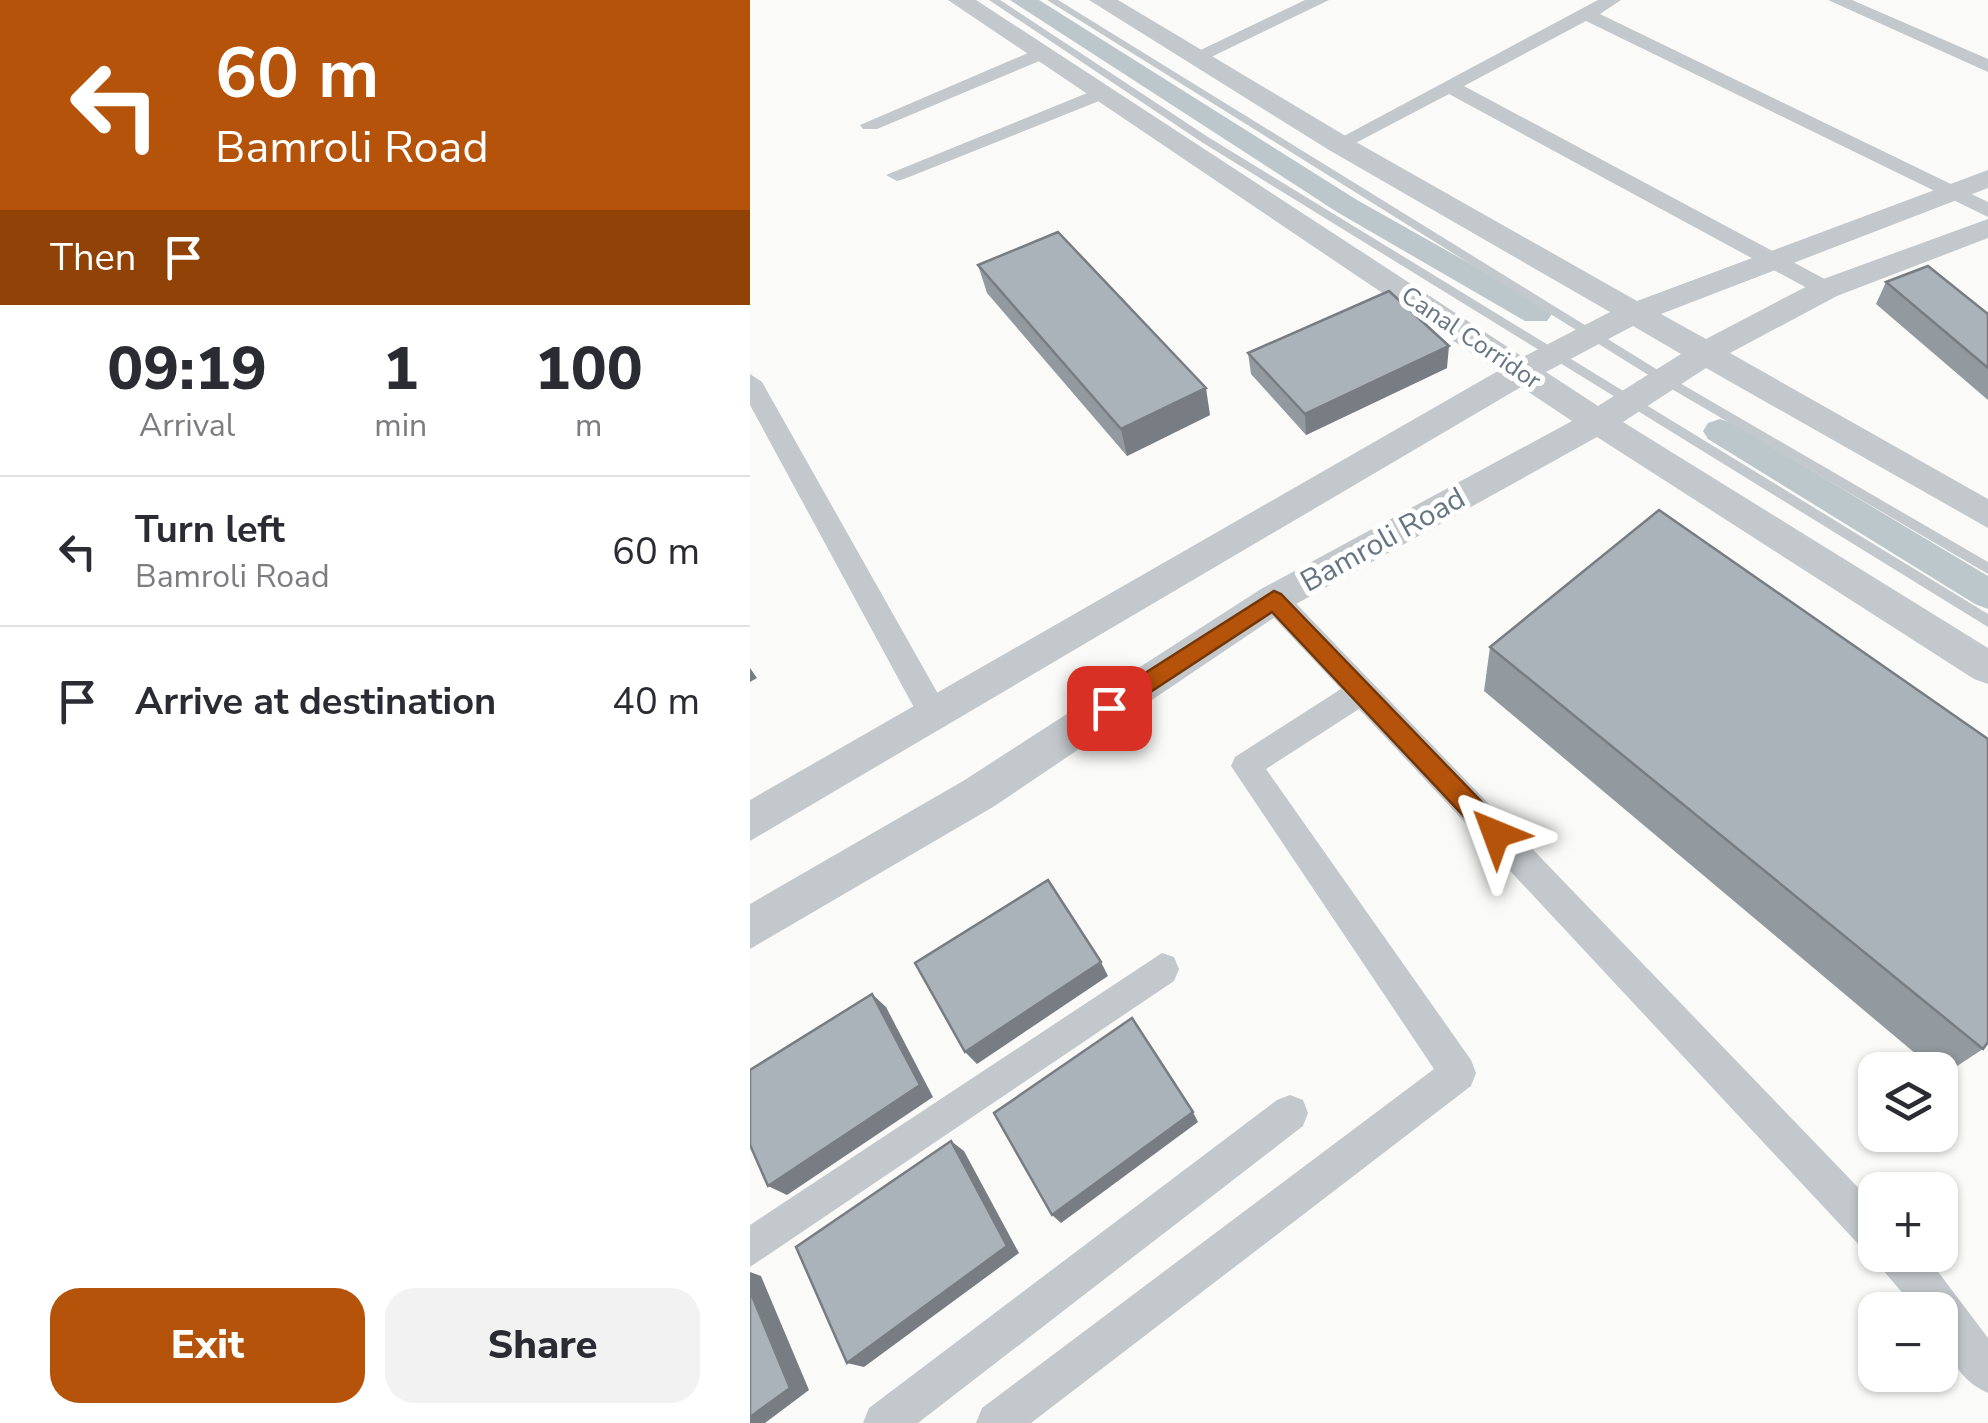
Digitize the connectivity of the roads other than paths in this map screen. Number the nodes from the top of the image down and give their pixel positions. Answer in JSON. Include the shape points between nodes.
{"nodes":[{"id":1,"x":960,"y":0,"type":"edge"},
{"id":2,"x":994,"y":0,"type":"edge"},
{"id":3,"x":1052,"y":0,"type":"edge"},
{"id":4,"x":1101,"y":0,"type":"edge"},
{"id":5,"x":1320,"y":0,"type":"edge"},
{"id":6,"x":1836,"y":0,"type":"edge"},
{"id":7,"x":1599,"y":5,"type":"edge"},
{"id":8,"x":1042,"y":53,"type":"junction"},
{"id":9,"x":1194,"y":58,"type":"junction"},
{"id":10,"x":1988,"y":66,"type":"edge"},
{"id":11,"x":1448,"y":86,"type":"junction"},
{"id":12,"x":1102,"y":93,"type":"junction"},
{"id":13,"x":870,"y":125,"type":"dead end"},
{"id":14,"x":1339,"y":144,"type":"junction"},
{"id":15,"x":897,"y":175,"type":"dead end"},
{"id":16,"x":1988,"y":178,"type":"edge"},
{"id":17,"x":1952,"y":192,"type":"junction"},
{"id":18,"x":1988,"y":210,"type":"edge"},
{"id":19,"x":1988,"y":228,"type":"edge"},
{"id":20,"x":1771,"y":260,"type":"junction"},
{"id":21,"x":1826,"y":289,"type":"junction"},
{"id":22,"x":1634,"y":314,"type":"junction"},
{"id":23,"x":1591,"y":334,"type":"junction"},
{"id":24,"x":1704,"y":354,"type":"junction"},
{"id":25,"x":1537,"y":364,"type":"junction"},
{"id":26,"x":1662,"y":378,"type":"junction"},
{"id":27,"x":750,"y":382,"type":"edge"},
{"id":28,"x":1612,"y":412,"type":"junction"},
{"id":29,"x":1988,"y":515,"type":"edge"},
{"id":30,"x":1988,"y":570,"type":"edge"},
{"id":31,"x":1274,"y":600,"type":"junction"},
{"id":32,"x":1988,"y":621,"type":"edge"},
{"id":33,"x":1988,"y":668,"type":"edge"},
{"id":34,"x":1361,"y":692,"type":"junction"},
{"id":35,"x":935,"y":717,"type":"junction"},
{"id":36,"x":750,"y":822,"type":"edge"},
{"id":37,"x":750,"y":928,"type":"edge"},
{"id":38,"x":1162,"y":969,"type":"dead end"},
{"id":39,"x":1290,"y":1113,"type":"dead end"},
{"id":40,"x":1858,"y":1215,"type":"edge"},
{"id":41,"x":750,"y":1248,"type":"edge"},
{"id":42,"x":1910,"y":1272,"type":"edge"},
{"id":43,"x":1988,"y":1370,"type":"edge"},
{"id":44,"x":884,"y":1423,"type":"edge"},
{"id":45,"x":996,"y":1423,"type":"edge"}],
"edges":[{"from":1,"to":8,"type":"street","name":"Canal Corridor"},
{"from":2,"to":25,"type":"lane"},
{"from":3,"to":23,"type":"lane"},
{"from":4,"to":9,"type":"street"},
{"from":5,"to":9,"type":"street"},
{"from":6,"to":10,"type":"street"},
{"from":7,"to":11,"type":"street"},
{"from":7,"to":17,"type":"street"},
{"from":8,"to":12,"type":"street","name":"Canal Corridor"},
{"from":8,"to":13,"type":"street"},
{"from":9,"to":14,"type":"street"},
{"from":11,"to":14,"type":"street"},
{"from":11,"to":20,"type":"street"},
{"from":12,"to":15,"type":"street"},
{"from":12,"to":25,"type":"street","name":"Canal Corridor"},
{"from":14,"to":22,"type":"street"},
{"from":16,"to":17,"type":"street"},
{"from":17,"to":18,"type":"street"},
{"from":17,"to":20,"type":"street"},
{"from":19,"to":21,"type":"street","name":"Bamroli Road"},
{"from":20,"to":21,"type":"street"},
{"from":20,"to":22,"type":"street"},
{"from":21,"to":24,"type":"street","name":"Bamroli Road"},
{"from":22,"to":23,"type":"street"},
{"from":22,"to":24,"type":"street"},
{"from":23,"to":25,"type":"street"},
{"from":23,"to":26,"type":"lane"},
{"from":24,"to":26,"type":"street","name":"Bamroli Road"},
{"from":24,"to":29,"type":"street"},
{"from":25,"to":28,"type":"street","name":"Canal Corridor"},
{"from":25,"to":35,"type":"street"},
{"from":26,"to":28,"type":"street","name":"Bamroli Road"},
{"from":26,"to":30,"type":"lane"},
{"from":27,"to":35,"type":"street"},
{"from":28,"to":31,"type":"street","name":"Bamroli Road"},
{"from":28,"to":32,"type":"lane"},
{"from":28,"to":33,"type":"street","name":"Canal Corridor"},
{"from":31,"to":34,"type":"street"},
{"from":31,"to":37,"type":"street","name":"Bamroli Road","via":[[978,794]]},
{"from":34,"to":40,"type":"street"},
{"from":34,"to":45,"type":"street","via":[[1246,766],[1458,1073]]},
{"from":35,"to":36,"type":"street"},
{"from":38,"to":41,"type":"street"},
{"from":39,"to":44,"type":"street"},
{"from":42,"to":43,"type":"street"}]}
